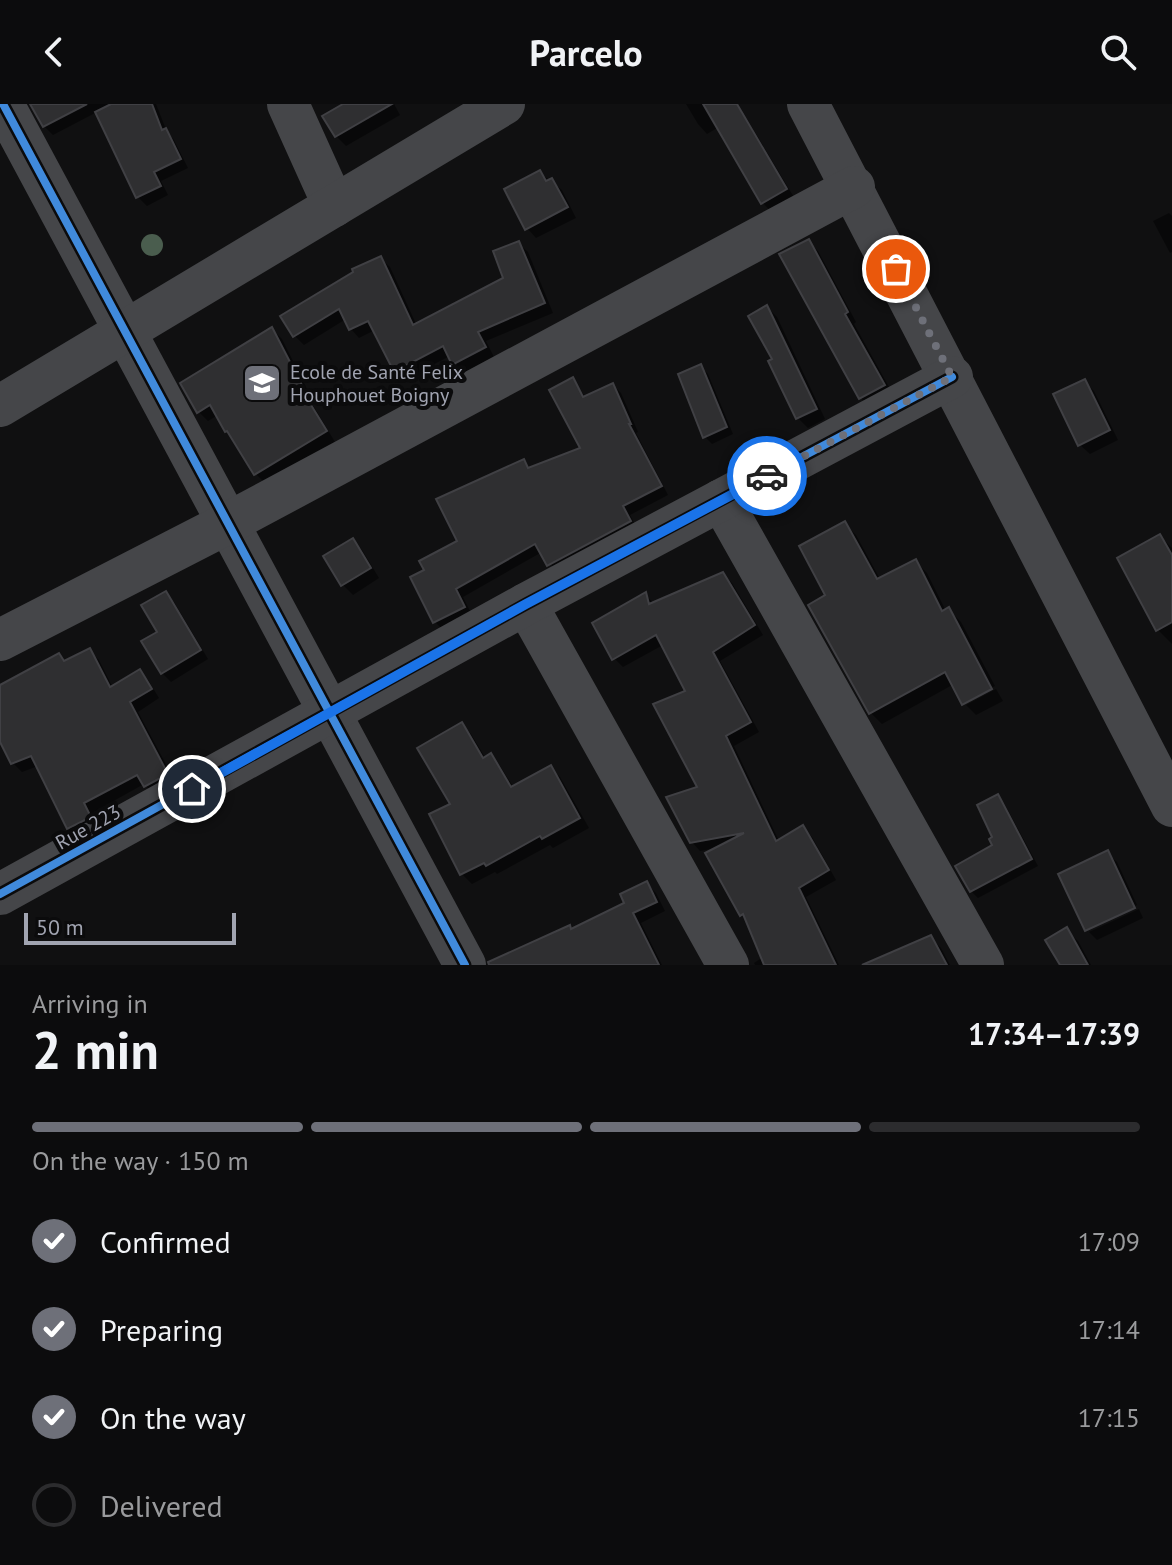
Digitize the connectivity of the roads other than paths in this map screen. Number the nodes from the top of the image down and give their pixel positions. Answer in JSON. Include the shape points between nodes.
{"nodes":[{"id":1,"x":3,"y":104,"type":"edge"},
{"id":2,"x":288,"y":104,"type":"edge"},
{"id":3,"x":504,"y":104,"type":"edge"},
{"id":4,"x":808,"y":104,"type":"edge"},
{"id":5,"x":854,"y":187,"type":"junction"},
{"id":6,"x":334,"y":206,"type":"junction"},
{"id":7,"x":123,"y":332,"type":"junction"},
{"id":8,"x":952,"y":377,"type":"junction"},
{"id":9,"x":0,"y":406,"type":"edge"},
{"id":10,"x":721,"y":500,"type":"junction"},
{"id":11,"x":228,"y":523,"type":"junction"},
{"id":12,"x":526,"y":604,"type":"junction"},
{"id":13,"x":0,"y":640,"type":"edge"},
{"id":14,"x":330,"y":713,"type":"junction"},
{"id":15,"x":1172,"y":806,"type":"edge"},
{"id":16,"x":0,"y":894,"type":"edge"},
{"id":17,"x":465,"y":965,"type":"edge"},
{"id":18,"x":728,"y":965,"type":"edge"},
{"id":19,"x":983,"y":965,"type":"edge"}],
"edges":[{"from":1,"to":7,"type":"street"},
{"from":2,"to":6,"type":"street"},
{"from":3,"to":6,"type":"street"},
{"from":4,"to":5,"type":"street"},
{"from":5,"to":8,"type":"street"},
{"from":5,"to":11,"type":"street"},
{"from":6,"to":7,"type":"street"},
{"from":7,"to":9,"type":"street"},
{"from":7,"to":11,"type":"street"},
{"from":8,"to":10,"type":"street","name":"Rue 223"},
{"from":8,"to":15,"type":"street"},
{"from":10,"to":12,"type":"street","name":"Rue 223"},
{"from":10,"to":19,"type":"street"},
{"from":11,"to":13,"type":"street"},
{"from":11,"to":14,"type":"street"},
{"from":12,"to":14,"type":"street","name":"Rue 223"},
{"from":12,"to":18,"type":"street"},
{"from":14,"to":16,"type":"street","name":"Rue 223"},
{"from":14,"to":17,"type":"street"}]}
